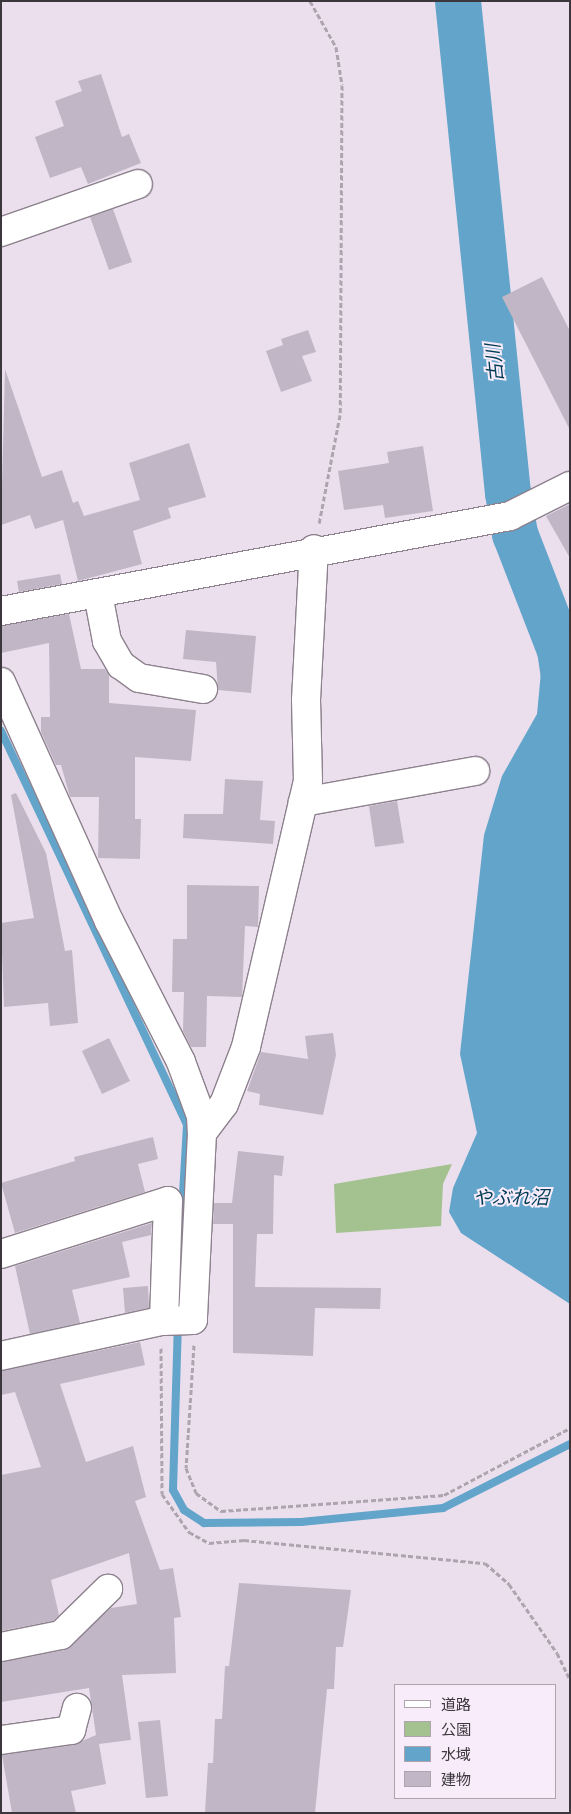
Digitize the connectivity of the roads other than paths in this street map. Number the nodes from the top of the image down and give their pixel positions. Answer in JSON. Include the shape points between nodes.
{"nodes":[{"id":1,"x":138,"y":184,"type":"dead end"},
{"id":2,"x":1,"y":232,"type":"edge"},
{"id":3,"x":570,"y":486,"type":"edge"},
{"id":4,"x":314,"y":549,"type":"junction"},
{"id":5,"x":98,"y":594,"type":"junction"},
{"id":6,"x":1,"y":612,"type":"edge"},
{"id":7,"x":1,"y":682,"type":"edge"},
{"id":8,"x":203,"y":689,"type":"dead end"},
{"id":9,"x":475,"y":771,"type":"dead end"},
{"id":10,"x":303,"y":802,"type":"junction"},
{"id":11,"x":202,"y":1133,"type":"junction"},
{"id":12,"x":1,"y":1254,"type":"edge"},
{"id":13,"x":174,"y":1321,"type":"junction"},
{"id":14,"x":1,"y":1356,"type":"edge"},
{"id":15,"x":108,"y":1589,"type":"dead end"},
{"id":16,"x":1,"y":1647,"type":"edge"},
{"id":17,"x":77,"y":1708,"type":"dead end"},
{"id":18,"x":1,"y":1740,"type":"edge"}],
"edges":[{"from":1,"to":2,"type":"street"},
{"from":3,"to":4,"type":"street","via":[[510,516]]},
{"from":4,"to":5,"type":"street"},
{"from":4,"to":10,"type":"street","via":[[306,700],[308,781]]},
{"from":5,"to":6,"type":"street"},
{"from":5,"to":8,"type":"street","via":[[107,641],[121,665],[139,678]]},
{"from":7,"to":11,"type":"street","via":[[109,921],[181,1062],[201,1116]]},
{"from":9,"to":10,"type":"street"},
{"from":10,"to":11,"type":"street","via":[[246,1047],[224,1104]]},
{"from":11,"to":13,"type":"street"},
{"from":12,"to":13,"type":"street","via":[[168,1201]]},
{"from":13,"to":14,"type":"street"},
{"from":15,"to":16,"type":"street","via":[[61,1635]]},
{"from":17,"to":18,"type":"street","via":[[71,1730]]}]}
